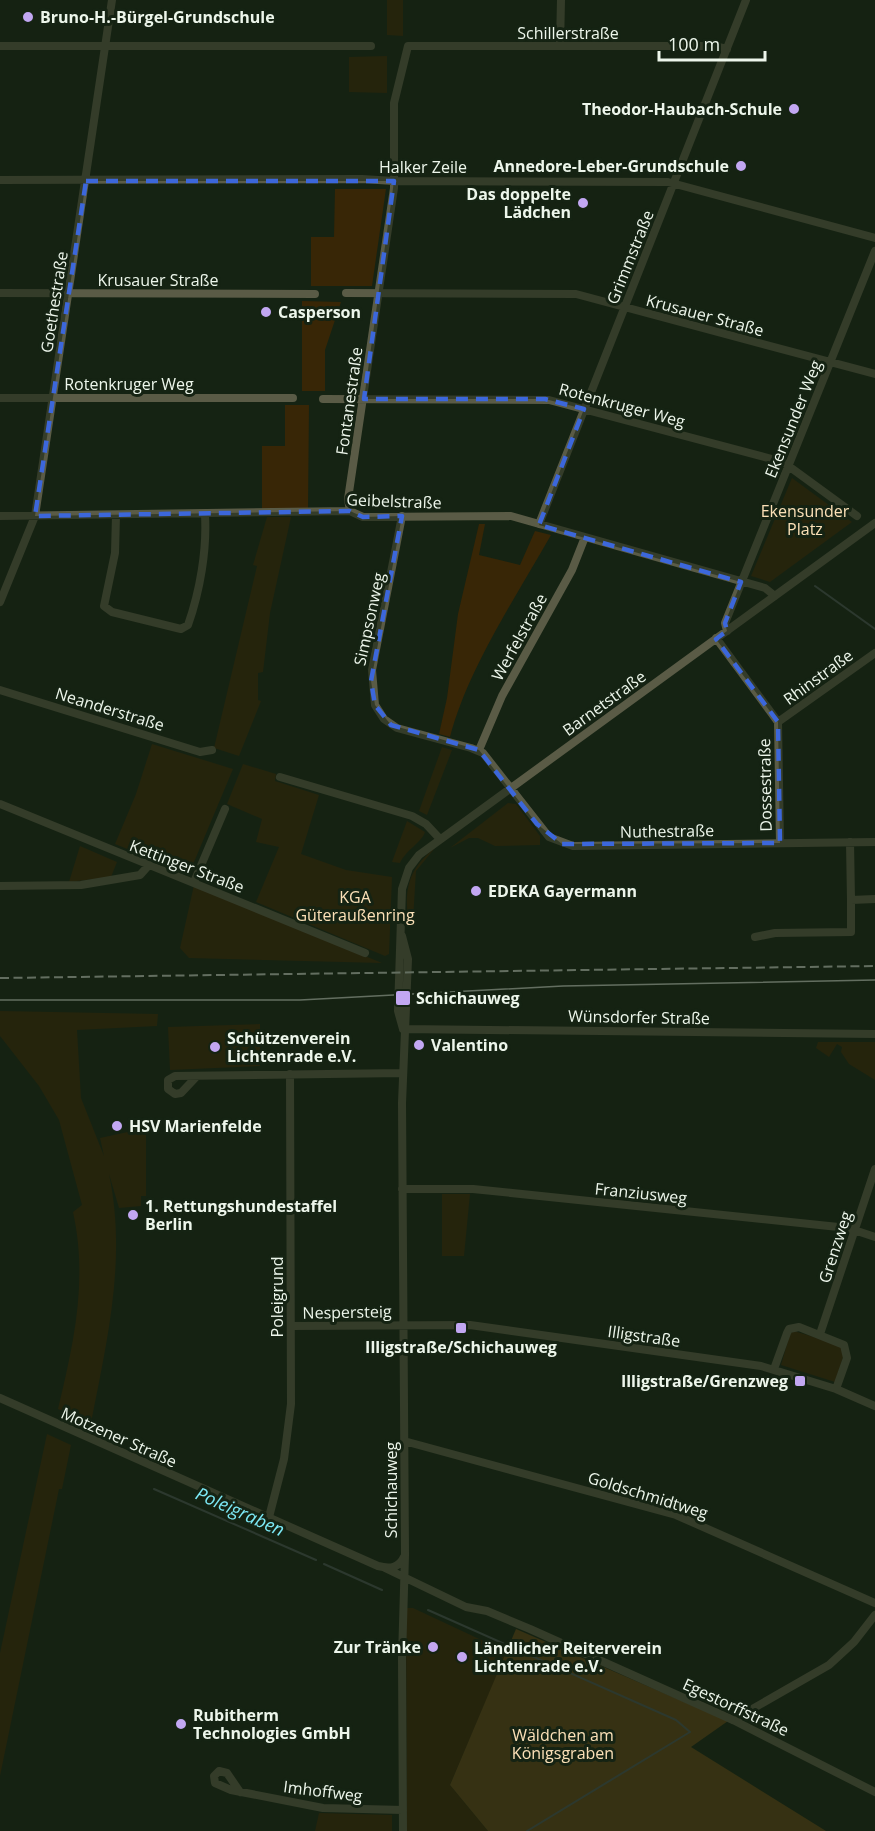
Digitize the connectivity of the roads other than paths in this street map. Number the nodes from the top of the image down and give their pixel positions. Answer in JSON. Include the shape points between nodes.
{"nodes":[{"id":1,"x":112,"y":0,"type":"edge"},
{"id":2,"x":561,"y":0,"type":"edge"},
{"id":3,"x":746,"y":0,"type":"edge"},
{"id":4,"x":0,"y":46,"type":"edge"},
{"id":5,"x":105,"y":46,"type":"junction"},
{"id":6,"x":371,"y":46,"type":"dead end"},
{"id":7,"x":408,"y":46,"type":"joint"},
{"id":8,"x":560,"y":46,"type":"junction"},
{"id":9,"x":727,"y":49,"type":"junction"},
{"id":10,"x":0,"y":180,"type":"edge"},
{"id":11,"x":86,"y":181,"type":"junction"},
{"id":12,"x":394,"y":181,"type":"junction"},
{"id":13,"x":674,"y":183,"type":"junction"},
{"id":14,"x":875,"y":238,"type":"edge"},
{"id":15,"x":875,"y":251,"type":"edge"},
{"id":16,"x":0,"y":293,"type":"edge"},
{"id":17,"x":69,"y":293,"type":"junction"},
{"id":18,"x":346,"y":293,"type":"dead end"},
{"id":19,"x":315,"y":294,"type":"dead end"},
{"id":20,"x":379,"y":294,"type":"junction"},
{"id":21,"x":624,"y":307,"type":"junction"},
{"id":22,"x":830,"y":362,"type":"junction"},
{"id":23,"x":875,"y":374,"type":"edge"},
{"id":24,"x":0,"y":398,"type":"edge"},
{"id":25,"x":53,"y":398,"type":"junction"},
{"id":26,"x":293,"y":398,"type":"dead end"},
{"id":27,"x":324,"y":399,"type":"dead end"},
{"id":28,"x":363,"y":399,"type":"junction"},
{"id":29,"x":584,"y":409,"type":"junction"},
{"id":30,"x":789,"y":465,"type":"junction"},
{"id":31,"x":350,"y":511,"type":"junction"},
{"id":32,"x":116,"y":515,"type":"junction"},
{"id":33,"x":205,"y":515,"type":"junction"},
{"id":34,"x":0,"y":516,"type":"edge"},
{"id":35,"x":35,"y":516,"type":"junction"},
{"id":36,"x":402,"y":516,"type":"junction"},
{"id":37,"x":857,"y":516,"type":"dead end"},
{"id":38,"x":875,"y":523,"type":"edge"},
{"id":39,"x":539,"y":524,"type":"junction"},
{"id":40,"x":585,"y":537,"type":"junction"},
{"id":41,"x":741,"y":582,"type":"junction"},
{"id":42,"x":775,"y":596,"type":"junction"},
{"id":43,"x":0,"y":602,"type":"edge"},
{"id":44,"x":727,"y":631,"type":"junction"},
{"id":45,"x":716,"y":638,"type":"junction"},
{"id":46,"x":875,"y":653,"type":"edge"},
{"id":47,"x":0,"y":690,"type":"edge"},
{"id":48,"x":778,"y":723,"type":"junction"},
{"id":49,"x":212,"y":750,"type":"dead end"},
{"id":50,"x":479,"y":750,"type":"junction"},
{"id":51,"x":280,"y":777,"type":"dead end"},
{"id":52,"x":511,"y":787,"type":"junction"},
{"id":53,"x":0,"y":804,"type":"edge"},
{"id":54,"x":225,"y":809,"type":"dead end"},
{"id":55,"x":440,"y":839,"type":"junction"},
{"id":56,"x":850,"y":842,"type":"junction"},
{"id":57,"x":875,"y":842,"type":"edge"},
{"id":58,"x":780,"y":843,"type":"junction"},
{"id":59,"x":148,"y":866,"type":"junction"},
{"id":60,"x":194,"y":882,"type":"junction"},
{"id":61,"x":0,"y":886,"type":"edge"},
{"id":62,"x":875,"y":899,"type":"edge"},
{"id":63,"x":851,"y":900,"type":"junction"},
{"id":64,"x":755,"y":937,"type":"dead end"},
{"id":65,"x":365,"y":952,"type":"dead end"},
{"id":66,"x":403,"y":1029,"type":"junction"},
{"id":67,"x":875,"y":1034,"type":"edge"},
{"id":68,"x":402,"y":1073,"type":"junction"},
{"id":69,"x":290,"y":1074,"type":"junction"},
{"id":70,"x":197,"y":1076,"type":"dead end"},
{"id":71,"x":875,"y":1169,"type":"edge"},
{"id":72,"x":402,"y":1189,"type":"junction"},
{"id":73,"x":855,"y":1229,"type":"junction"},
{"id":74,"x":875,"y":1237,"type":"edge"},
{"id":75,"x":404,"y":1325,"type":"junction"},
{"id":76,"x":291,"y":1326,"type":"junction"},
{"id":77,"x":820,"y":1334,"type":"junction"},
{"id":78,"x":774,"y":1369,"type":"junction"},
{"id":79,"x":836,"y":1389,"type":"junction"},
{"id":80,"x":0,"y":1398,"type":"edge"},
{"id":81,"x":875,"y":1406,"type":"edge"},
{"id":82,"x":404,"y":1441,"type":"junction"},
{"id":83,"x":268,"y":1517,"type":"junction"},
{"id":84,"x":405,"y":1555,"type":"junction"},
{"id":85,"x":389,"y":1568,"type":"junction"},
{"id":86,"x":403,"y":1577,"type":"junction"},
{"id":87,"x":875,"y":1603,"type":"edge"},
{"id":88,"x":875,"y":1615,"type":"edge"},
{"id":89,"x":733,"y":1720,"type":"junction"},
{"id":90,"x":240,"y":1792,"type":"dead end"},
{"id":91,"x":875,"y":1792,"type":"edge"},
{"id":92,"x":403,"y":1810,"type":"junction"},
{"id":93,"x":403,"y":1831,"type":"edge"}],
"edges":[{"from":1,"to":5,"type":"street","name":"Goethestraße"},
{"from":2,"to":8,"type":"street"},
{"from":3,"to":9,"type":"street","name":"Grimmstraße"},
{"from":4,"to":5,"type":"street"},
{"from":5,"to":6,"type":"street"},
{"from":5,"to":11,"type":"street","name":"Goethestraße"},
{"from":7,"to":8,"type":"street","name":"Schillerstraße"},
{"from":7,"to":12,"type":"street","name":"Fontanestraße","via":[[394,103]]},
{"from":8,"to":9,"type":"street","name":"Schillerstraße"},
{"from":9,"to":13,"type":"street","name":"Grimmstraße"},
{"from":10,"to":11,"type":"street","name":"Halker Zeile"},
{"from":11,"to":12,"type":"street","name":"Halker Zeile"},
{"from":11,"to":17,"type":"street","name":"Goethestraße"},
{"from":12,"to":13,"type":"street","name":"Halker Zeile"},
{"from":12,"to":20,"type":"street","name":"Fontanestraße"},
{"from":13,"to":14,"type":"street","name":"Halker Zeile"},
{"from":13,"to":21,"type":"street","name":"Grimmstraße"},
{"from":15,"to":22,"type":"street","name":"Ekensunder Weg"},
{"from":16,"to":17,"type":"street","name":"Krusauer Straße"},
{"from":17,"to":19,"type":"street","name":"Krusauer Straße"},
{"from":17,"to":25,"type":"street","name":"Goethestraße"},
{"from":18,"to":20,"type":"street","name":"Krusauer Straße"},
{"from":20,"to":21,"type":"street","name":"Krusauer Straße","via":[[573,294]]},
{"from":20,"to":28,"type":"street","name":"Fontanestraße"},
{"from":21,"to":22,"type":"street","name":"Krusauer Straße"},
{"from":21,"to":29,"type":"street","name":"Grimmstraße"},
{"from":22,"to":23,"type":"street","name":"Krusauer Straße"},
{"from":22,"to":30,"type":"street","name":"Ekensunder Weg"},
{"from":24,"to":25,"type":"street","name":"Rotenkruger Weg"},
{"from":25,"to":26,"type":"street","name":"Rotenkruger Weg"},
{"from":25,"to":35,"type":"street","name":"Goethestraße"},
{"from":27,"to":28,"type":"street","name":"Rotenkruger Weg"},
{"from":28,"to":29,"type":"street","name":"Rotenkruger Weg","via":[[545,399]]},
{"from":28,"to":31,"type":"street","name":"Fontanestraße","via":[[348,499]]},
{"from":29,"to":30,"type":"street","name":"Rotenkruger Weg"},
{"from":29,"to":39,"type":"street","name":"Grimmstraße"},
{"from":30,"to":37,"type":"street","name":"Rotenkruger Weg"},
{"from":30,"to":41,"type":"street","name":"Ekensunder Weg"},
{"from":31,"to":33,"type":"street","name":"Geibelstraße"},
{"from":31,"to":36,"type":"street","name":"Geibelstraße","via":[[363,517]]},
{"from":32,"to":33,"type":"street","name":"Geibelstraße"},
{"from":32,"to":33,"type":"street","via":[[115,553],[104,606],[112,612],[181,629],[188,625],[196,593],[205,548]]},
{"from":32,"to":35,"type":"street","name":"Geibelstraße"},
{"from":34,"to":35,"type":"street","name":"Geibelstraße"},
{"from":35,"to":43,"type":"street","name":"Goethestraße"},
{"from":36,"to":39,"type":"street","name":"Geibelstraße","via":[[511,516]]},
{"from":36,"to":50,"type":"street","name":"Simpsonweg","via":[[372,670],[373,701],[381,715],[397,728]]},
{"from":38,"to":42,"type":"street","name":"Barnetstraße"},
{"from":39,"to":40,"type":"street","name":"Geibelstraße"},
{"from":40,"to":41,"type":"street","name":"Geibelstraße"},
{"from":40,"to":50,"type":"street","name":"Werfelstraße","via":[[565,582],[502,696]]},
{"from":41,"to":42,"type":"street","name":"Geibelstraße","via":[[765,588]]},
{"from":41,"to":44,"type":"street","name":"Ekensunder Weg","via":[[725,623]]},
{"from":42,"to":44,"type":"street","name":"Barnetstraße"},
{"from":44,"to":45,"type":"street","name":"Barnetstraße"},
{"from":45,"to":48,"type":"street","name":"Dossestraße"},
{"from":45,"to":52,"type":"street","name":"Barnetstraße"},
{"from":46,"to":48,"type":"street","name":"Rhinstraße"},
{"from":47,"to":49,"type":"street","name":"Neanderstraße","via":[[200,752]]},
{"from":48,"to":58,"type":"street","name":"Dossestraße"},
{"from":50,"to":52,"type":"street"},
{"from":51,"to":55,"type":"street","via":[[412,816]]},
{"from":52,"to":55,"type":"street","name":"Barnetstraße"},
{"from":52,"to":58,"type":"street","name":"Nuthestraße","via":[[549,837],[568,845]]},
{"from":53,"to":59,"type":"street","name":"Kettinger Straße"},
{"from":54,"to":60,"type":"street"},
{"from":55,"to":66,"type":"street","name":"Barnetstraße","via":[[419,855],[406,874],[402,889],[402,936],[408,960],[407,1018]]},
{"from":56,"to":57,"type":"street","name":"Nuthestraße"},
{"from":56,"to":58,"type":"street","name":"Nuthestraße"},
{"from":56,"to":63,"type":"street"},
{"from":59,"to":60,"type":"street","name":"Kettinger Straße"},
{"from":59,"to":61,"type":"street","via":[[140,875],[98,883]]},
{"from":60,"to":65,"type":"street","name":"Kettinger Straße"},
{"from":62,"to":63,"type":"street"},
{"from":63,"to":64,"type":"street","via":[[851,932]]},
{"from":66,"to":67,"type":"street","name":"Wünsdorfer Straße"},
{"from":66,"to":68,"type":"street","name":"Schichauweg"},
{"from":68,"to":69,"type":"street"},
{"from":68,"to":72,"type":"street","name":"Schichauweg"},
{"from":69,"to":70,"type":"street"},
{"from":69,"to":76,"type":"street","name":"Poleigrund"},
{"from":71,"to":73,"type":"street","name":"Grenzweg"},
{"from":72,"to":73,"type":"street","name":"Franziusweg","via":[[473,1189]]},
{"from":72,"to":75,"type":"street","name":"Schichauweg"},
{"from":73,"to":74,"type":"street","name":"Franziusweg"},
{"from":73,"to":77,"type":"street","name":"Grenzweg"},
{"from":75,"to":76,"type":"street","name":"Nespersteig"},
{"from":75,"to":78,"type":"street","name":"Illigstraße","via":[[470,1325]]},
{"from":75,"to":82,"type":"street","name":"Schichauweg"},
{"from":76,"to":83,"type":"street","name":"Poleigrund","via":[[288,1437]]},
{"from":77,"to":78,"type":"street","via":[[799,1327],[789,1329]]},
{"from":77,"to":79,"type":"street","via":[[841,1341],[847,1349]]},
{"from":78,"to":79,"type":"street","name":"Illigstraße"},
{"from":79,"to":81,"type":"street","name":"Illigstraße"},
{"from":80,"to":83,"type":"street","name":"Motzener Straße"},
{"from":82,"to":84,"type":"street","name":"Schichauweg"},
{"from":82,"to":87,"type":"street","name":"Goldschmidtweg","via":[[676,1515]]},
{"from":83,"to":85,"type":"street","name":"Motzener Straße"},
{"from":84,"to":85,"type":"street","name":"Schichauweg","via":[[400,1563]]},
{"from":84,"to":86,"type":"street","name":"Schichauweg"},
{"from":85,"to":86,"type":"street","name":"Egestorffstraße"},
{"from":86,"to":89,"type":"street","name":"Egestorffstraße"},
{"from":86,"to":92,"type":"street","name":"Schichauweg"},
{"from":88,"to":89,"type":"street","via":[[829,1665]]},
{"from":89,"to":91,"type":"street","name":"Egestorffstraße"},
{"from":90,"to":92,"type":"street","name":"Imhoffweg","via":[[323,1808]]},
{"from":92,"to":93,"type":"street","name":"Schichauweg"}]}
